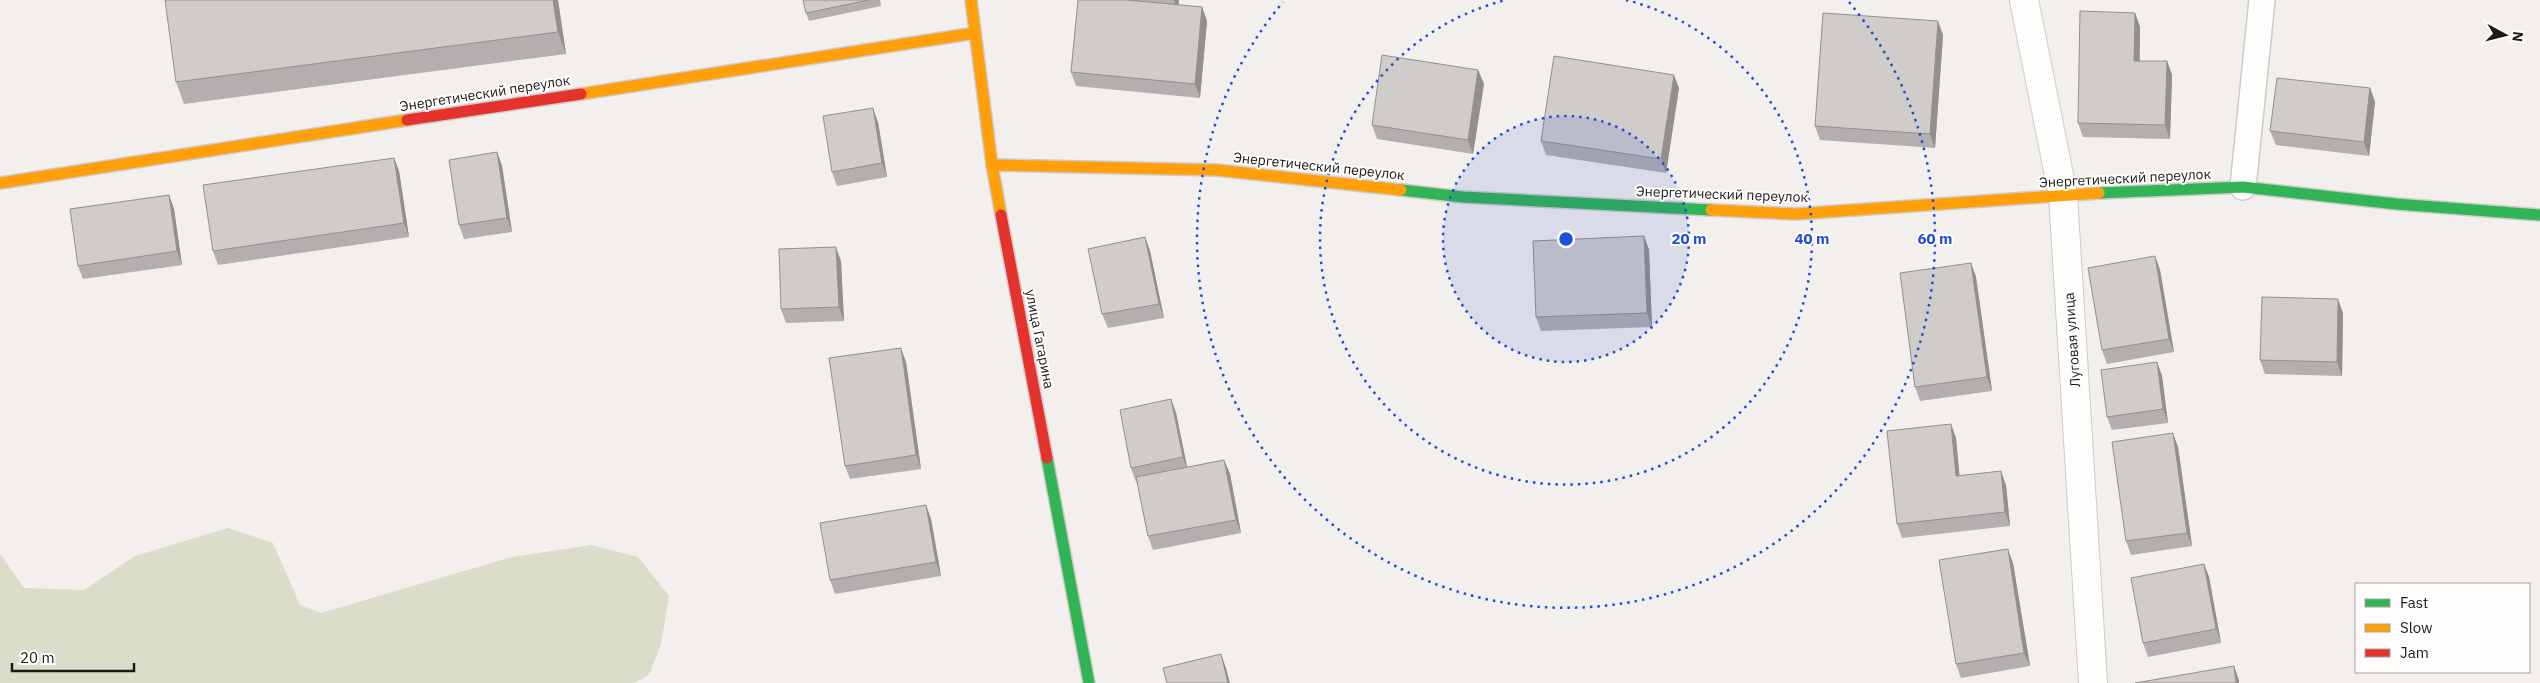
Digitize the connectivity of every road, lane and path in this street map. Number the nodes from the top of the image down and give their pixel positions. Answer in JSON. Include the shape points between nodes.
{"nodes":[{"id":1,"x":971,"y":0,"type":"edge"},
{"id":2,"x":2024,"y":0,"type":"edge"},
{"id":3,"x":2262,"y":0,"type":"edge"},
{"id":4,"x":975,"y":33,"type":"junction"},
{"id":5,"x":992,"y":165,"type":"junction"},
{"id":6,"x":0,"y":183,"type":"edge"},
{"id":7,"x":2243,"y":188,"type":"junction"},
{"id":8,"x":2063,"y":195,"type":"junction"},
{"id":9,"x":2540,"y":215,"type":"edge"},
{"id":10,"x":1089,"y":683,"type":"edge"},
{"id":11,"x":2093,"y":683,"type":"edge"}],
"edges":[{"from":1,"to":4,"type":"street","name":"улица Гагарина"},
{"from":2,"to":8,"type":"street","name":"Луговая улица"},
{"from":3,"to":7,"type":"lane"},
{"from":4,"to":5,"type":"street","name":"улица Гагарина"},
{"from":4,"to":6,"type":"street","name":"Энергетический переулок"},
{"from":5,"to":8,"type":"street","name":"Энергетический переулок","via":[[1217,170],[1463,197],[1796,214]]},
{"from":5,"to":10,"type":"street","name":"улица Гагарина"},
{"from":7,"to":8,"type":"street","name":"Энергетический переулок"},
{"from":7,"to":9,"type":"street","name":"Энергетический переулок"},
{"from":8,"to":11,"type":"street","name":"Луговая улица"}]}
